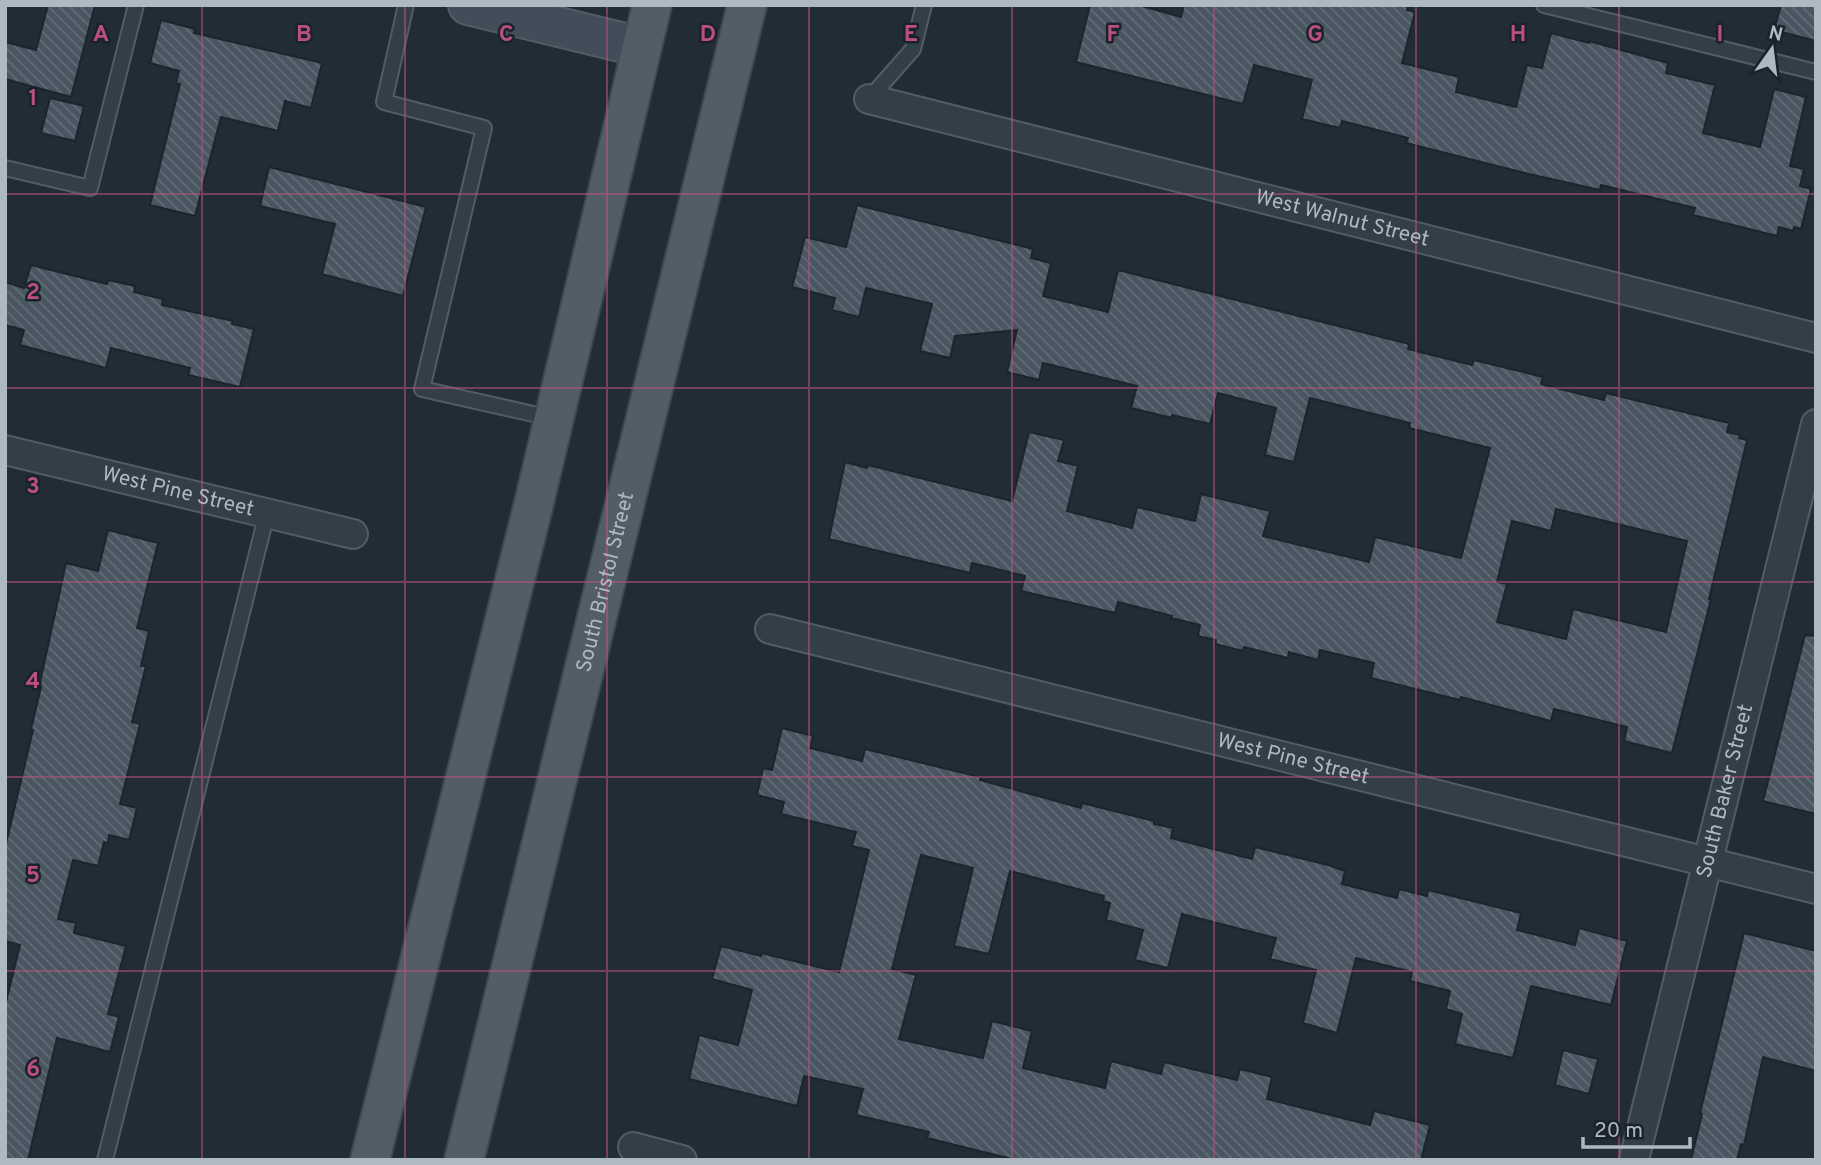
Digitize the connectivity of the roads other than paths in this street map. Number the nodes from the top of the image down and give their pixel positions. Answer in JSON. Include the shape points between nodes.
{"nodes":[{"id":1,"x":136,"y":5,"type":"edge"},
{"id":2,"x":406,"y":5,"type":"edge"},
{"id":3,"x":468,"y":5,"type":"edge"},
{"id":4,"x":652,"y":5,"type":"edge"},
{"id":5,"x":747,"y":5,"type":"edge"},
{"id":6,"x":924,"y":5,"type":"edge"},
{"id":7,"x":1544,"y":5,"type":"edge"},
{"id":8,"x":641,"y":47,"type":"junction"},
{"id":9,"x":1816,"y":72,"type":"edge"},
{"id":10,"x":869,"y":99,"type":"joint"},
{"id":11,"x":5,"y":168,"type":"edge"},
{"id":12,"x":1816,"y":338,"type":"edge"},
{"id":13,"x":554,"y":418,"type":"junction"},
{"id":14,"x":1816,"y":424,"type":"edge"},
{"id":15,"x":5,"y":450,"type":"edge"},
{"id":16,"x":267,"y":513,"type":"junction"},
{"id":17,"x":353,"y":534,"type":"dead end"},
{"id":18,"x":771,"y":629,"type":"dead end"},
{"id":19,"x":1708,"y":862,"type":"junction"},
{"id":20,"x":1816,"y":889,"type":"edge"},
{"id":21,"x":633,"y":1147,"type":"dead end"},
{"id":22,"x":105,"y":1160,"type":"edge"},
{"id":23,"x":370,"y":1160,"type":"edge"},
{"id":24,"x":464,"y":1160,"type":"edge"},
{"id":25,"x":682,"y":1160,"type":"edge"},
{"id":26,"x":1634,"y":1160,"type":"edge"}],
"edges":[{"from":1,"to":11,"type":"lane","via":[[90,188]]},
{"from":2,"to":13,"type":"lane","via":[[384,102],[484,128],[422,389]]},
{"from":3,"to":8,"type":"street"},
{"from":4,"to":8,"type":"main road"},
{"from":5,"to":24,"type":"main road","name":"South Bristol Street"},
{"from":6,"to":10,"type":"lane","via":[[913,49]]},
{"from":7,"to":9,"type":"lane"},
{"from":8,"to":13,"type":"main road"},
{"from":10,"to":12,"type":"street","name":"West Walnut Street"},
{"from":13,"to":23,"type":"main road"},
{"from":14,"to":19,"type":"street","name":"South Baker Street"},
{"from":15,"to":16,"type":"street","name":"West Pine Street"},
{"from":16,"to":17,"type":"street","name":"West Pine Street"},
{"from":16,"to":22,"type":"lane"},
{"from":18,"to":19,"type":"street","name":"West Pine Street"},
{"from":19,"to":20,"type":"street","name":"West Pine Street"},
{"from":19,"to":26,"type":"street","name":"South Baker Street"},
{"from":21,"to":25,"type":"street"}]}
